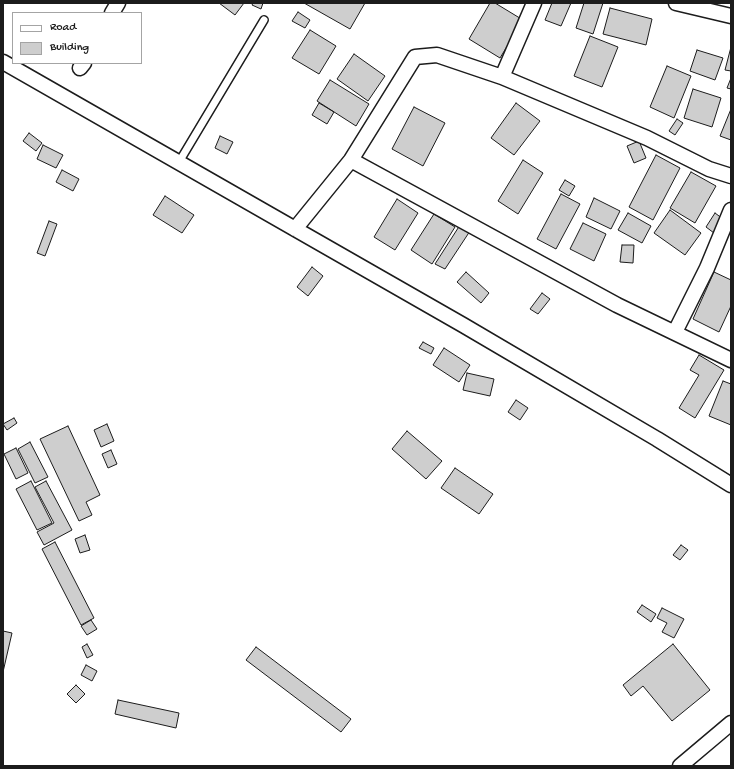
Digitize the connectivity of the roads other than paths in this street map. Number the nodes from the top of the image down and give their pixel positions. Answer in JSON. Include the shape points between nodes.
{"nodes":[{"id":1,"x":118,"y":3,"type":"edge"},
{"id":2,"x":534,"y":3,"type":"edge"},
{"id":3,"x":676,"y":3,"type":"edge"},
{"id":4,"x":113,"y":12,"type":"edge"},
{"id":5,"x":731,"y":16,"type":"edge"},
{"id":6,"x":264,"y":20,"type":"dead end"},
{"id":7,"x":3,"y":62,"type":"edge"},
{"id":8,"x":502,"y":77,"type":"junction"},
{"id":9,"x":351,"y":160,"type":"junction"},
{"id":10,"x":179,"y":162,"type":"junction"},
{"id":11,"x":731,"y":176,"type":"edge"},
{"id":12,"x":731,"y":210,"type":"edge"},
{"id":13,"x":295,"y":229,"type":"junction"},
{"id":14,"x":675,"y":332,"type":"junction"},
{"id":15,"x":731,"y":360,"type":"edge"},
{"id":16,"x":731,"y":485,"type":"edge"},
{"id":17,"x":731,"y":723,"type":"edge"},
{"id":18,"x":680,"y":766,"type":"edge"}],
"edges":[{"from":1,"to":4,"type":"street"},
{"from":2,"to":8,"type":"street"},
{"from":3,"to":5,"type":"street"},
{"from":6,"to":10,"type":"lane"},
{"from":7,"to":10,"type":"street"},
{"from":8,"to":9,"type":"street","via":[[437,55],[415,57]]},
{"from":8,"to":11,"type":"street","via":[[647,138],[709,169]]},
{"from":9,"to":13,"type":"street"},
{"from":9,"to":14,"type":"street","via":[[617,305]]},
{"from":10,"to":13,"type":"street"},
{"from":12,"to":14,"type":"street","via":[[707,268]]},
{"from":13,"to":16,"type":"street","via":[[657,439]]},
{"from":14,"to":15,"type":"street"},
{"from":17,"to":18,"type":"street"}]}
